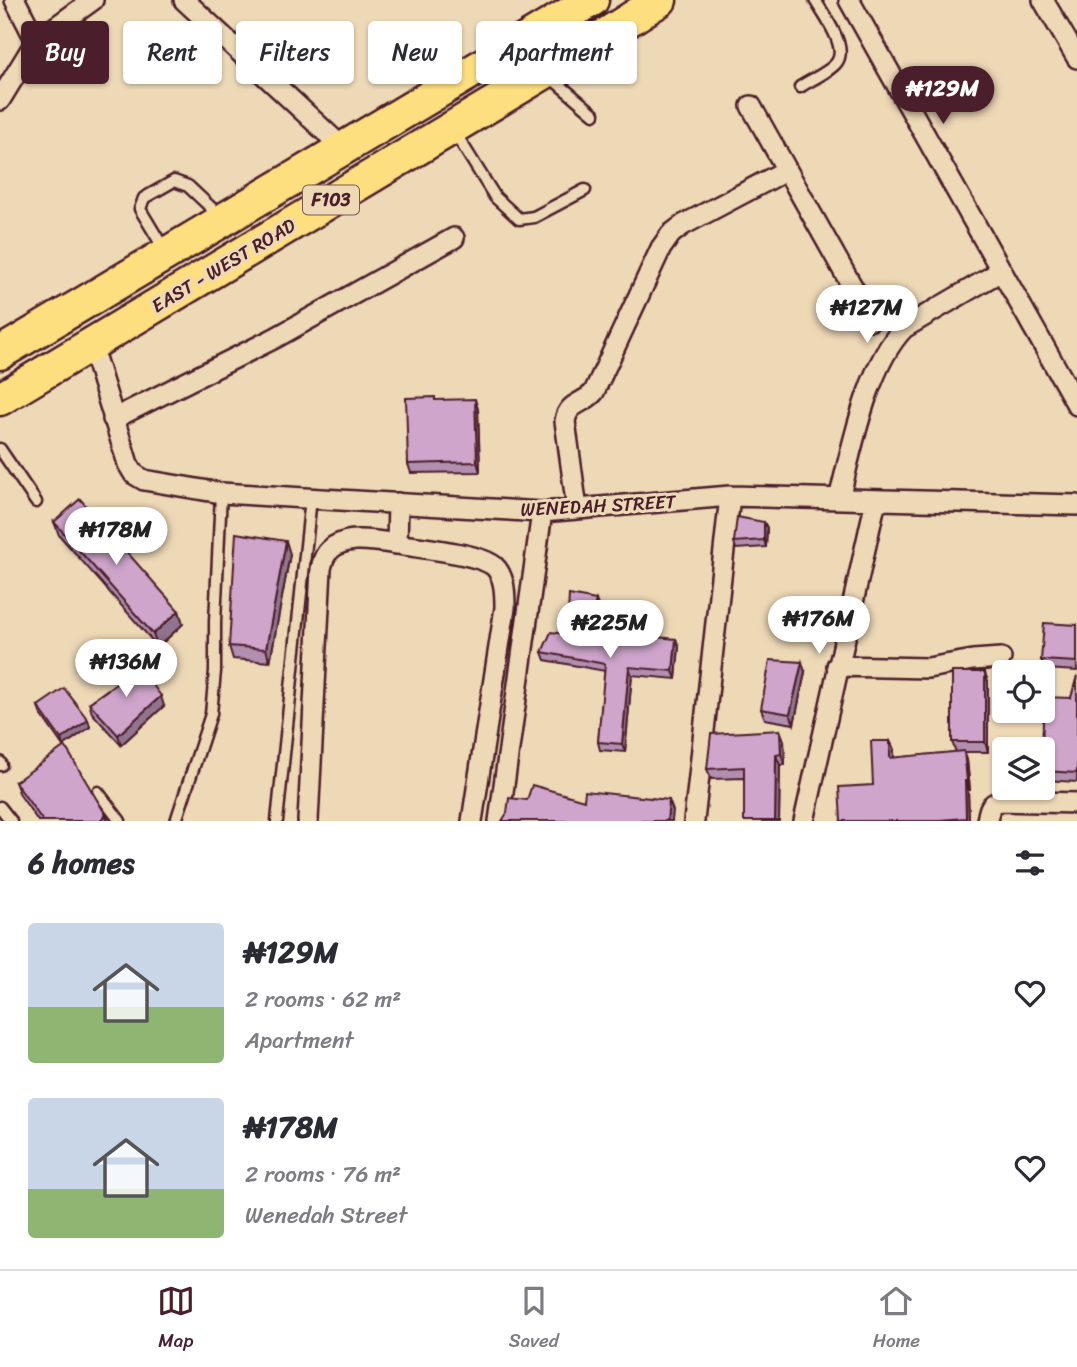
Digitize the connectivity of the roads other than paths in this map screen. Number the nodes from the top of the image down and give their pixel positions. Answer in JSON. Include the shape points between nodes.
{"nodes":[{"id":1,"x":15,"y":0,"type":"edge"},
{"id":2,"x":93,"y":0,"type":"edge"},
{"id":3,"x":184,"y":0,"type":"edge"},
{"id":4,"x":592,"y":0,"type":"edge"},
{"id":5,"x":660,"y":0,"type":"edge"},
{"id":6,"x":815,"y":0,"type":"edge"},
{"id":7,"x":849,"y":0,"type":"edge"},
{"id":8,"x":1043,"y":0,"type":"edge"},
{"id":9,"x":26,"y":21,"type":"edge"},
{"id":10,"x":64,"y":21,"type":"edge"},
{"id":11,"x":627,"y":21,"type":"edge"},
{"id":12,"x":1077,"y":58,"type":"edge"},
{"id":13,"x":21,"y":66,"type":"edge"},
{"id":14,"x":524,"y":84,"type":"edge"},
{"id":15,"x":558,"y":84,"type":"edge"},
{"id":16,"x":800,"y":88,"type":"dead end"},
{"id":17,"x":0,"y":100,"type":"edge"},
{"id":18,"x":751,"y":106,"type":"dead end"},
{"id":19,"x":594,"y":114,"type":"dead end"},
{"id":20,"x":452,"y":127,"type":"junction"},
{"id":21,"x":344,"y":149,"type":"junction"},
{"id":22,"x":787,"y":170,"type":"junction"},
{"id":23,"x":585,"y":190,"type":"dead end"},
{"id":24,"x":224,"y":219,"type":"junction"},
{"id":25,"x":454,"y":238,"type":"dead end"},
{"id":26,"x":166,"y":252,"type":"junction"},
{"id":27,"x":1001,"y":271,"type":"junction"},
{"id":28,"x":871,"y":320,"type":"dead end"},
{"id":29,"x":91,"y":344,"type":"junction"},
{"id":30,"x":0,"y":354,"type":"edge"},
{"id":31,"x":0,"y":399,"type":"edge"},
{"id":32,"x":1077,"y":405,"type":"edge"},
{"id":33,"x":113,"y":419,"type":"junction"},
{"id":34,"x":0,"y":449,"type":"edge"},
{"id":35,"x":221,"y":494,"type":"junction"},
{"id":36,"x":730,"y":496,"type":"junction"},
{"id":37,"x":311,"y":498,"type":"junction"},
{"id":38,"x":839,"y":499,"type":"junction"},
{"id":39,"x":876,"y":500,"type":"junction"},
{"id":40,"x":36,"y":502,"type":"dead end"},
{"id":41,"x":398,"y":503,"type":"junction"},
{"id":42,"x":1077,"y":505,"type":"edge"},
{"id":43,"x":577,"y":509,"type":"junction"},
{"id":44,"x":542,"y":512,"type":"junction"},
{"id":45,"x":397,"y":544,"type":"junction"},
{"id":46,"x":1001,"y":658,"type":"dead end"},
{"id":47,"x":837,"y":666,"type":"junction"},
{"id":48,"x":98,"y":792,"type":"dead end"},
{"id":49,"x":1077,"y":803,"type":"edge"},
{"id":50,"x":0,"y":807,"type":"edge"},
{"id":51,"x":11,"y":821,"type":"edge"},
{"id":52,"x":120,"y":821,"type":"edge"},
{"id":53,"x":176,"y":821,"type":"edge"},
{"id":54,"x":277,"y":821,"type":"edge"},
{"id":55,"x":309,"y":821,"type":"edge"},
{"id":56,"x":472,"y":821,"type":"edge"},
{"id":57,"x":499,"y":821,"type":"edge"},
{"id":58,"x":694,"y":821,"type":"edge"},
{"id":59,"x":804,"y":821,"type":"edge"},
{"id":60,"x":988,"y":821,"type":"edge"}],
"edges":[{"from":1,"to":9,"type":"street"},
{"from":2,"to":10,"type":"street"},
{"from":3,"to":21,"type":"street"},
{"from":4,"to":21,"type":"main road","name":"EAST - WEST ROAD","number":"F103"},
{"from":5,"to":11,"type":"main road","name":"EAST - WEST ROAD","number":"F103"},
{"from":6,"to":16,"type":"lane","via":[[841,54],[836,63]]},
{"from":7,"to":27,"type":"street"},
{"from":8,"to":12,"type":"street"},
{"from":13,"to":17,"type":"street"},
{"from":14,"to":20,"type":"main road","name":"EAST - WEST ROAD","number":"F103"},
{"from":15,"to":19,"type":"lane"},
{"from":18,"to":22,"type":"street"},
{"from":20,"to":23,"type":"lane","via":[[495,197],[519,219],[534,217]]},
{"from":20,"to":29,"type":"main road","name":"EAST - WEST ROAD","number":"F103"},
{"from":21,"to":24,"type":"main road","name":"EAST - WEST ROAD","number":"F103"},
{"from":22,"to":28,"type":"street"},
{"from":22,"to":43,"type":"street","via":[[683,225],[661,248],[594,392],[566,412]]},
{"from":24,"to":26,"type":"main road","name":"EAST - WEST ROAD","number":"F103"},
{"from":24,"to":26,"type":"lane","via":[[188,186],[168,183],[144,198],[140,209]]},
{"from":25,"to":33,"type":"street","via":[[275,338]]},
{"from":26,"to":30,"type":"main road","name":"EAST - WEST ROAD","number":"F103"},
{"from":27,"to":32,"type":"street"},
{"from":27,"to":38,"type":"street","via":[[904,328],[892,341],[859,422]]},
{"from":29,"to":31,"type":"main road","name":"EAST - WEST ROAD","number":"F103"},
{"from":29,"to":33,"type":"street","name":"WENEDAH STREET"},
{"from":33,"to":35,"type":"street","name":"WENEDAH STREET","via":[[134,474],[144,480]]},
{"from":34,"to":40,"type":"lane"},
{"from":35,"to":37,"type":"street","name":"WENEDAH STREET"},
{"from":35,"to":53,"type":"lane","via":[[211,714]]},
{"from":36,"to":38,"type":"street","name":"WENEDAH STREET"},
{"from":36,"to":43,"type":"street","name":"WENEDAH STREET"},
{"from":36,"to":58,"type":"street"},
{"from":37,"to":41,"type":"street","name":"WENEDAH STREET"},
{"from":37,"to":54,"type":"lane"},
{"from":38,"to":39,"type":"street","name":"WENEDAH STREET"},
{"from":39,"to":42,"type":"street","name":"WENEDAH STREET"},
{"from":39,"to":47,"type":"street"},
{"from":41,"to":44,"type":"street","name":"WENEDAH STREET"},
{"from":41,"to":45,"type":"street"},
{"from":43,"to":44,"type":"street","name":"WENEDAH STREET"},
{"from":44,"to":57,"type":"street"},
{"from":45,"to":55,"type":"street","via":[[344,542],[327,553],[321,569]]},
{"from":45,"to":56,"type":"street","via":[[477,558],[494,566],[505,592]]},
{"from":46,"to":47,"type":"street","via":[[928,668]]},
{"from":47,"to":59,"type":"street"},
{"from":48,"to":52,"type":"lane"},
{"from":49,"to":60,"type":"street","via":[[1000,801],[989,808]]},
{"from":50,"to":51,"type":"lane"}]}
